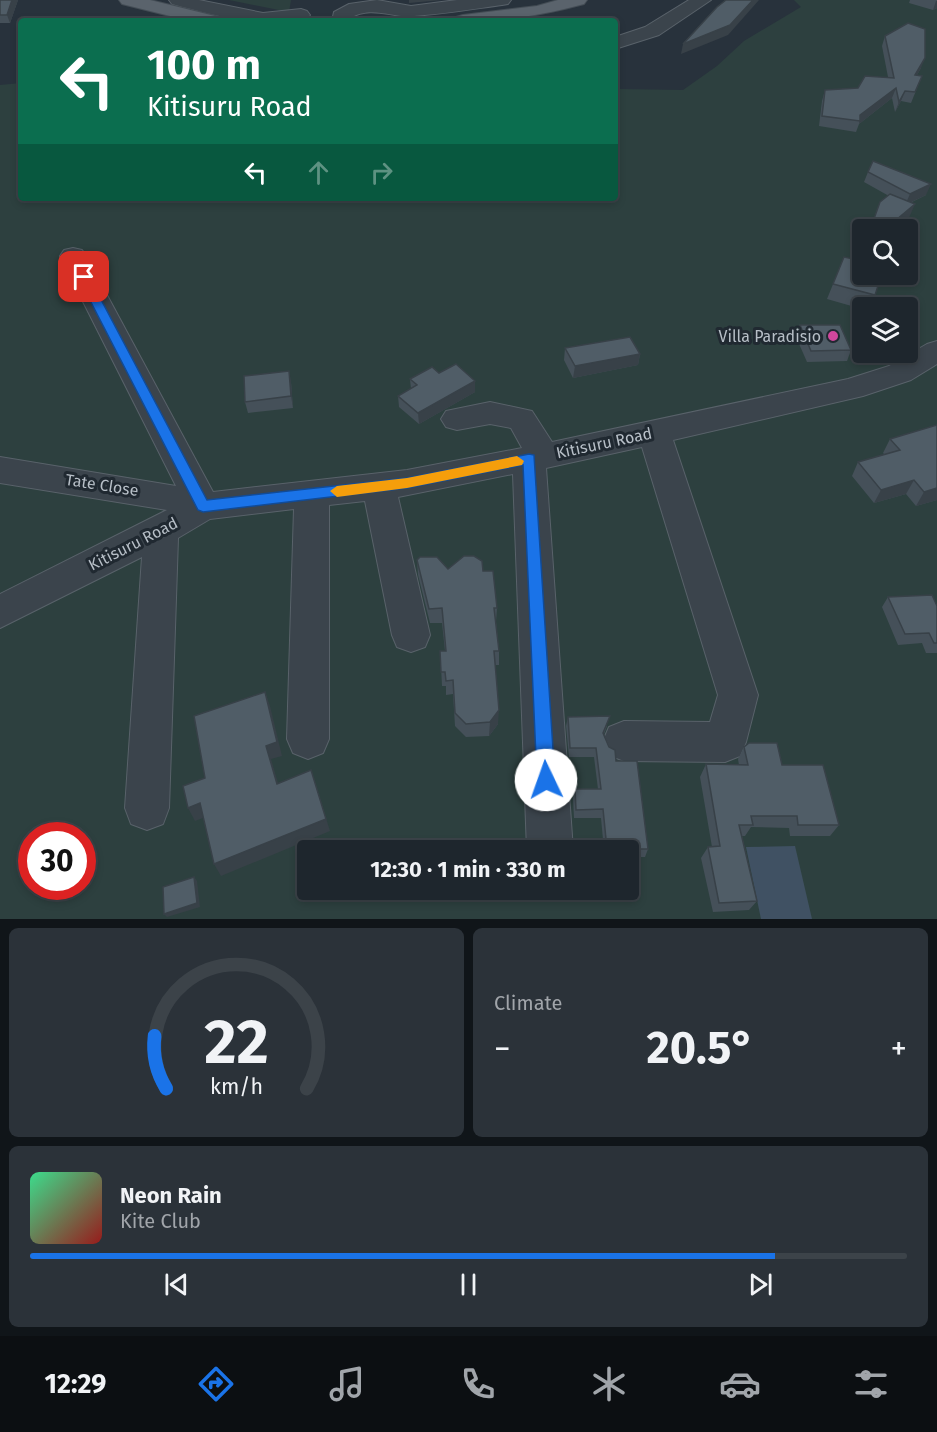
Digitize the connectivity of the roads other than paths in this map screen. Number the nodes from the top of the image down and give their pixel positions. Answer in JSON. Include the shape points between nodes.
{"nodes":[{"id":1,"x":128,"y":0,"type":"edge"},
{"id":2,"x":178,"y":0,"type":"edge"},
{"id":3,"x":502,"y":0,"type":"edge"},
{"id":4,"x":578,"y":0,"type":"edge"},
{"id":5,"x":702,"y":0,"type":"edge"},
{"id":6,"x":352,"y":4,"type":"edge"},
{"id":7,"x":470,"y":9,"type":"edge"},
{"id":8,"x":302,"y":12,"type":"edge"},
{"id":9,"x":200,"y":18,"type":"edge"},
{"id":10,"x":256,"y":18,"type":"edge"},
{"id":11,"x":268,"y":18,"type":"edge"},
{"id":12,"x":341,"y":18,"type":"edge"},
{"id":13,"x":368,"y":18,"type":"edge"},
{"id":14,"x":618,"y":42,"type":"edge"},
{"id":15,"x":73,"y":256,"type":"dead end"},
{"id":16,"x":937,"y":351,"type":"edge"},
{"id":17,"x":457,"y":419,"type":"dead end"},
{"id":18,"x":654,"y":433,"type":"junction"},
{"id":19,"x":537,"y":457,"type":"junction"},
{"id":20,"x":0,"y":470,"type":"edge"},
{"id":21,"x":379,"y":487,"type":"junction"},
{"id":22,"x":312,"y":494,"type":"junction"},
{"id":23,"x":203,"y":506,"type":"junction"},
{"id":24,"x":161,"y":531,"type":"junction"},
{"id":25,"x":0,"y":612,"type":"edge"},
{"id":26,"x":411,"y":635,"type":"dead end"},
{"id":27,"x":308,"y":739,"type":"dead end"},
{"id":28,"x":624,"y":741,"type":"dead end"},
{"id":29,"x":147,"y":808,"type":"dead end"},
{"id":30,"x":550,"y":840,"type":"edge"}],
"edges":[{"from":1,"to":9,"type":"main road"},
{"from":2,"to":10,"type":"street"},
{"from":3,"to":7,"type":"street"},
{"from":4,"to":7,"type":"main road","via":[[538,11]]},
{"from":5,"to":14,"type":"street","via":[[652,31]]},
{"from":6,"to":7,"type":"street","via":[[411,11]]},
{"from":6,"to":12,"type":"street"},
{"from":6,"to":13,"type":"street"},
{"from":8,"to":11,"type":"street"},
{"from":15,"to":23,"type":"street"},
{"from":16,"to":18,"type":"street","name":"Kitisuru Road","via":[[900,373],[852,389]]},
{"from":17,"to":19,"type":"street","via":[[489,413],[521,419]]},
{"from":18,"to":19,"type":"street","name":"Kitisuru Road"},
{"from":18,"to":28,"type":"street","via":[[738,695],[725,742]]},
{"from":19,"to":21,"type":"street","name":"Kitisuru Road"},
{"from":19,"to":30,"type":"street"},
{"from":20,"to":23,"type":"street","name":"Tate Close","via":[[156,494]]},
{"from":21,"to":22,"type":"street","name":"Kitisuru Road"},
{"from":21,"to":26,"type":"street"},
{"from":22,"to":23,"type":"street","name":"Kitisuru Road"},
{"from":22,"to":27,"type":"street"},
{"from":23,"to":24,"type":"street","name":"Kitisuru Road"},
{"from":24,"to":25,"type":"street","name":"Kitisuru Road"},
{"from":24,"to":29,"type":"street"}]}
